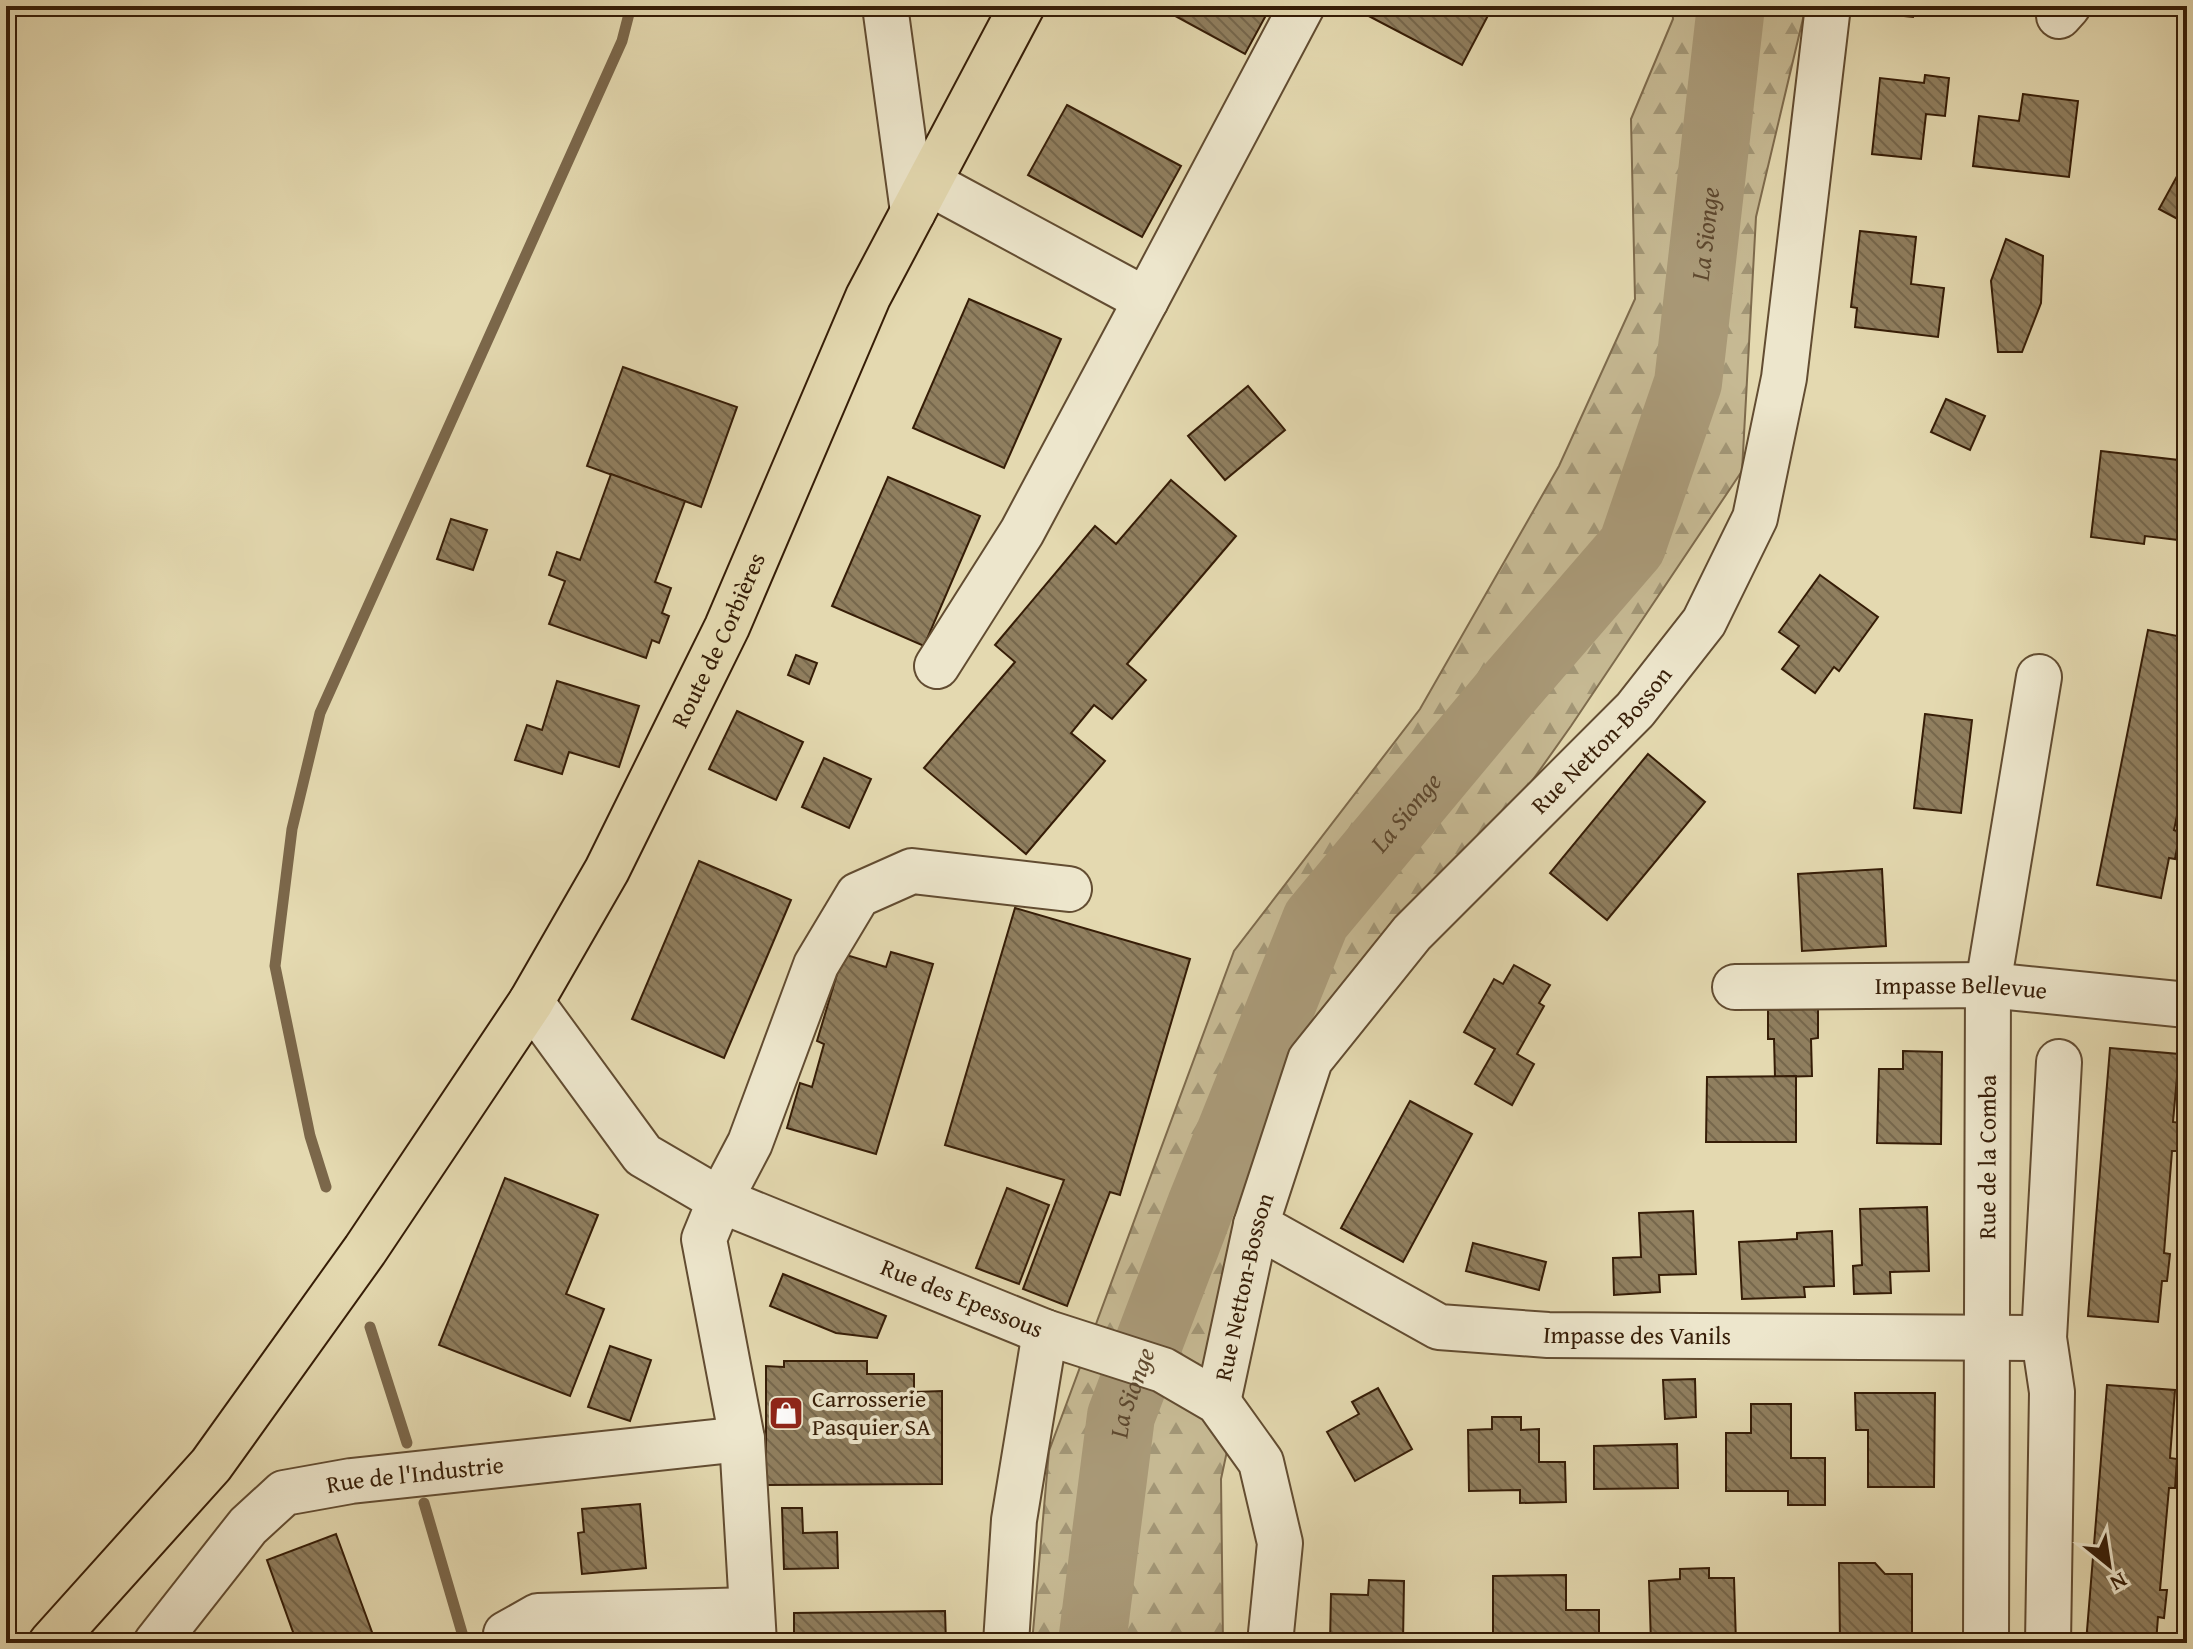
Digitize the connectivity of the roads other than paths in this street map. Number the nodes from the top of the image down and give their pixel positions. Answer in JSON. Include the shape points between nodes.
{"nodes":[{"id":1,"x":885,"y":6,"type":"edge"},
{"id":2,"x":1022,"y":6,"type":"edge"},
{"id":3,"x":1302,"y":6,"type":"edge"},
{"id":4,"x":1828,"y":6,"type":"edge"},
{"id":5,"x":921,"y":197,"type":"junction"},
{"id":6,"x":1146,"y":300,"type":"junction"},
{"id":7,"x":937,"y":666,"type":"dead end"},
{"id":8,"x":2039,"y":677,"type":"dead end"},
{"id":9,"x":1069,"y":889,"type":"dead end"},
{"id":10,"x":1988,"y":985,"type":"junction"},
{"id":11,"x":1735,"y":987,"type":"dead end"},
{"id":12,"x":531,"y":1002,"type":"junction"},
{"id":13,"x":2187,"y":1005,"type":"edge"},
{"id":14,"x":2059,"y":1062,"type":"dead end"},
{"id":15,"x":720,"y":1200,"type":"junction"},
{"id":16,"x":1256,"y":1225,"type":"junction"},
{"id":17,"x":1045,"y":1332,"type":"junction"},
{"id":18,"x":2044,"y":1338,"type":"junction"},
{"id":19,"x":1985,"y":1339,"type":"junction"},
{"id":20,"x":1218,"y":1402,"type":"junction"},
{"id":21,"x":742,"y":1439,"type":"junction"},
{"id":22,"x":753,"y":1627,"type":"edge"},
{"id":23,"x":51,"y":1643,"type":"edge"},
{"id":24,"x":156,"y":1643,"type":"edge"},
{"id":25,"x":509,"y":1643,"type":"edge"},
{"id":26,"x":1006,"y":1643,"type":"edge"},
{"id":27,"x":1270,"y":1643,"type":"edge"},
{"id":28,"x":1986,"y":1643,"type":"edge"},
{"id":29,"x":2048,"y":1643,"type":"edge"}],
"edges":[{"from":1,"to":5,"type":"street"},
{"from":2,"to":5,"type":"main road","name":"Route de Corbières"},
{"from":3,"to":6,"type":"street"},
{"from":4,"to":16,"type":"street","name":"Rue Netton-Bosson","via":[[1784,378],[1755,518],[1704,622],[1635,710],[1412,933],[1310,1060]]},
{"from":5,"to":6,"type":"street"},
{"from":5,"to":12,"type":"main road","name":"Route de Corbières","via":[[868,297],[727,627],[607,870]]},
{"from":6,"to":7,"type":"street","via":[[1022,532]]},
{"from":8,"to":10,"type":"street","name":"Rue de la Comba"},
{"from":9,"to":15,"type":"street","via":[[912,871],[858,895],[816,965],[750,1143]]},
{"from":10,"to":11,"type":"street","name":"Impasse Bellevue"},
{"from":10,"to":13,"type":"street","name":"Impasse Bellevue"},
{"from":10,"to":19,"type":"street","name":"Rue de la Comba"},
{"from":12,"to":15,"type":"street","name":"Rue des Epessous","via":[[643,1155]]},
{"from":12,"to":23,"type":"main road","name":"Route de Corbières","via":[[365,1250],[211,1465]]},
{"from":14,"to":18,"type":"street"},
{"from":15,"to":17,"type":"street","name":"Rue des Epessous"},
{"from":15,"to":21,"type":"street","via":[[704,1239]]},
{"from":16,"to":19,"type":"street","name":"Impasse des Vanils","via":[[1439,1327],[1548,1335]]},
{"from":16,"to":20,"type":"street","name":"Rue Netton-Bosson"},
{"from":17,"to":20,"type":"street","via":[[1163,1370]]},
{"from":17,"to":26,"type":"street","name":"Rue des Epessous","via":[[1014,1520]]},
{"from":18,"to":19,"type":"street","name":"Impasse des Vanils"},
{"from":18,"to":29,"type":"street","via":[[2052,1392]]},
{"from":19,"to":28,"type":"street","name":"Rue de la Comba"},
{"from":20,"to":27,"type":"street","via":[[1261,1462],[1280,1543]]},
{"from":21,"to":22,"type":"street"},
{"from":21,"to":24,"type":"street","name":"Rue de l'Industrie","via":[[351,1481],[284,1493],[248,1526]]},
{"from":22,"to":25,"type":"street","via":[[538,1616],[506,1634]]}]}
